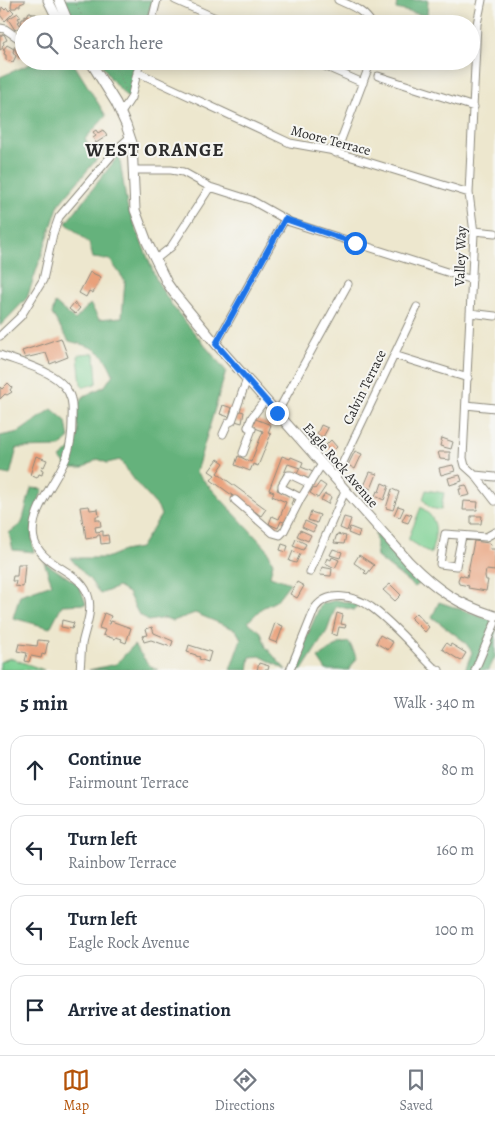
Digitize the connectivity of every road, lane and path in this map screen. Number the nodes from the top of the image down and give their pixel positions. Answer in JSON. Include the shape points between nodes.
{"nodes":[{"id":1,"x":48,"y":0,"type":"edge"},
{"id":2,"x":53,"y":0,"type":"edge"},
{"id":3,"x":59,"y":0,"type":"edge"},
{"id":4,"x":74,"y":0,"type":"edge"},
{"id":5,"x":157,"y":0,"type":"edge"},
{"id":6,"x":175,"y":0,"type":"edge"},
{"id":7,"x":338,"y":0,"type":"edge"},
{"id":8,"x":482,"y":0,"type":"edge"},
{"id":9,"x":56,"y":15,"type":"edge"},
{"id":10,"x":64,"y":15,"type":"edge"},
{"id":11,"x":66,"y":15,"type":"edge"},
{"id":12,"x":82,"y":15,"type":"edge"},
{"id":13,"x":153,"y":15,"type":"edge"},
{"id":14,"x":209,"y":15,"type":"edge"},
{"id":15,"x":364,"y":15,"type":"edge"},
{"id":16,"x":479,"y":15,"type":"edge"},
{"id":17,"x":0,"y":28,"type":"edge"},
{"id":18,"x":15,"y":36,"type":"edge"},
{"id":19,"x":95,"y":70,"type":"edge"},
{"id":20,"x":118,"y":70,"type":"edge"},
{"id":21,"x":333,"y":70,"type":"edge"},
{"id":22,"x":368,"y":70,"type":"edge"},
{"id":23,"x":475,"y":70,"type":"edge"},
{"id":24,"x":137,"y":72,"type":"joint"},
{"id":25,"x":378,"y":76,"type":"dead end"},
{"id":26,"x":363,"y":83,"type":"junction"},
{"id":27,"x":127,"y":95,"type":"dead end"},
{"id":28,"x":474,"y":107,"type":"junction"},
{"id":29,"x":121,"y":113,"type":"junction"},
{"id":30,"x":130,"y":137,"type":"junction"},
{"id":31,"x":336,"y":153,"type":"junction"},
{"id":32,"x":133,"y":170,"type":"junction"},
{"id":33,"x":210,"y":187,"type":"junction"},
{"id":34,"x":469,"y":193,"type":"junction"},
{"id":35,"x":285,"y":219,"type":"junction"},
{"id":36,"x":474,"y":231,"type":"junction"},
{"id":37,"x":495,"y":233,"type":"edge"},
{"id":38,"x":156,"y":259,"type":"junction"},
{"id":39,"x":472,"y":280,"type":"junction"},
{"id":40,"x":348,"y":284,"type":"dead end"},
{"id":41,"x":417,"y":307,"type":"dead end"},
{"id":42,"x":470,"y":313,"type":"junction"},
{"id":43,"x":495,"y":316,"type":"edge"},
{"id":44,"x":0,"y":336,"type":"edge"},
{"id":45,"x":216,"y":344,"type":"junction"},
{"id":46,"x":0,"y":355,"type":"edge"},
{"id":47,"x":394,"y":355,"type":"junction"},
{"id":48,"x":468,"y":378,"type":"junction"},
{"id":49,"x":247,"y":379,"type":"junction"},
{"id":50,"x":265,"y":400,"type":"junction"},
{"id":51,"x":466,"y":405,"type":"junction"},
{"id":52,"x":495,"y":408,"type":"edge"},
{"id":53,"x":277,"y":413,"type":"junction"},
{"id":54,"x":224,"y":434,"type":"dead end"},
{"id":55,"x":243,"y":452,"type":"dead end"},
{"id":56,"x":322,"y":464,"type":"junction"},
{"id":57,"x":475,"y":475,"type":"junction"},
{"id":58,"x":495,"y":477,"type":"edge"},
{"id":59,"x":335,"y":478,"type":"junction"},
{"id":60,"x":310,"y":484,"type":"junction"},
{"id":61,"x":345,"y":491,"type":"junction"},
{"id":62,"x":301,"y":498,"type":"junction"},
{"id":63,"x":235,"y":500,"type":"dead end"},
{"id":64,"x":495,"y":501,"type":"edge"},
{"id":65,"x":495,"y":532,"type":"edge"},
{"id":66,"x":462,"y":536,"type":"junction"},
{"id":67,"x":310,"y":572,"type":"dead end"},
{"id":68,"x":495,"y":616,"type":"edge"},
{"id":69,"x":495,"y":623,"type":"edge"},
{"id":70,"x":80,"y":670,"type":"edge"},
{"id":71,"x":290,"y":670,"type":"edge"},
{"id":72,"x":439,"y":670,"type":"edge"},
{"id":73,"x":475,"y":670,"type":"edge"}],
"edges":[{"from":1,"to":9,"type":"main road"},
{"from":2,"to":10,"type":"main road"},
{"from":3,"to":11,"type":"main road"},
{"from":4,"to":12,"type":"path"},
{"from":5,"to":13,"type":"street"},
{"from":6,"to":14,"type":"street"},
{"from":7,"to":15,"type":"street","via":[[359,9]]},
{"from":8,"to":16,"type":"street","name":"Valley Way"},
{"from":17,"to":18,"type":"street"},
{"from":19,"to":29,"type":"main road","name":"Eagle Rock Avenue"},
{"from":20,"to":27,"type":"path"},
{"from":21,"to":26,"type":"street"},
{"from":22,"to":26,"type":"street"},
{"from":23,"to":28,"type":"street","name":"Valley Way"},
{"from":24,"to":29,"type":"street","via":[[131,98]]},
{"from":24,"to":31,"type":"street","name":"Moore Terrace","via":[[290,143]]},
{"from":25,"to":28,"type":"street"},
{"from":26,"to":31,"type":"street"},
{"from":28,"to":34,"type":"street","name":"Valley Way"},
{"from":29,"to":30,"type":"main road","name":"Eagle Rock Avenue"},
{"from":30,"to":32,"type":"main road","name":"Eagle Rock Avenue"},
{"from":30,"to":44,"type":"street","via":[[59,217],[43,280],[21,316]]},
{"from":31,"to":34,"type":"street","name":"Moore Terrace"},
{"from":32,"to":33,"type":"street","via":[[177,171]]},
{"from":32,"to":38,"type":"main road","name":"Eagle Rock Avenue","via":[[135,210]]},
{"from":33,"to":35,"type":"street","via":[[251,200]]},
{"from":33,"to":38,"type":"street","via":[[171,247]]},
{"from":34,"to":36,"type":"street","name":"Valley Way"},
{"from":35,"to":39,"type":"street"},
{"from":35,"to":45,"type":"street"},
{"from":36,"to":37,"type":"street"},
{"from":36,"to":39,"type":"street","name":"Valley Way"},
{"from":38,"to":45,"type":"main road","name":"Eagle Rock Avenue","via":[[174,293]]},
{"from":39,"to":42,"type":"street","name":"Valley Way"},
{"from":40,"to":53,"type":"street"},
{"from":41,"to":47,"type":"street","name":"Calvin Terrace"},
{"from":42,"to":43,"type":"street"},
{"from":42,"to":48,"type":"street","name":"Valley Way"},
{"from":45,"to":49,"type":"main road","name":"Eagle Rock Avenue"},
{"from":46,"to":70,"type":"street","via":[[52,375],[66,386],[72,400],[72,439],[67,457],[35,521],[34,538],[46,558],[81,582],[86,590],[89,617]]},
{"from":47,"to":48,"type":"street"},
{"from":47,"to":59,"type":"street","name":"Calvin Terrace"},
{"from":48,"to":51,"type":"street","name":"Valley Way"},
{"from":49,"to":50,"type":"main road","name":"Eagle Rock Avenue"},
{"from":49,"to":54,"type":"street"},
{"from":50,"to":53,"type":"main road","name":"Eagle Rock Avenue"},
{"from":50,"to":55,"type":"street","via":[[252,417],[248,427],[252,429]]},
{"from":51,"to":52,"type":"street"},
{"from":51,"to":57,"type":"street","name":"Valley Way","via":[[464,466]]},
{"from":53,"to":56,"type":"main road","name":"Eagle Rock Avenue"},
{"from":56,"to":59,"type":"main road","name":"Eagle Rock Avenue"},
{"from":56,"to":60,"type":"street"},
{"from":57,"to":58,"type":"street"},
{"from":57,"to":64,"type":"street","name":"Valley Way"},
{"from":59,"to":61,"type":"main road","name":"Eagle Rock Avenue"},
{"from":60,"to":62,"type":"street"},
{"from":60,"to":62,"type":"street","via":[[288,475],[282,488]]},
{"from":61,"to":67,"type":"street"},
{"from":61,"to":68,"type":"main road","name":"Eagle Rock Avenue","via":[[434,586],[465,606]]},
{"from":62,"to":63,"type":"street","via":[[284,531],[277,535]]},
{"from":65,"to":66,"type":"street","via":[[486,537]]},
{"from":66,"to":66,"type":"street","via":[[445,534],[440,564],[456,566]]},
{"from":69,"to":73,"type":"street"},
{"from":71,"to":72,"type":"street","via":[[315,608],[320,601],[335,596],[354,599],[370,607]]}]}
